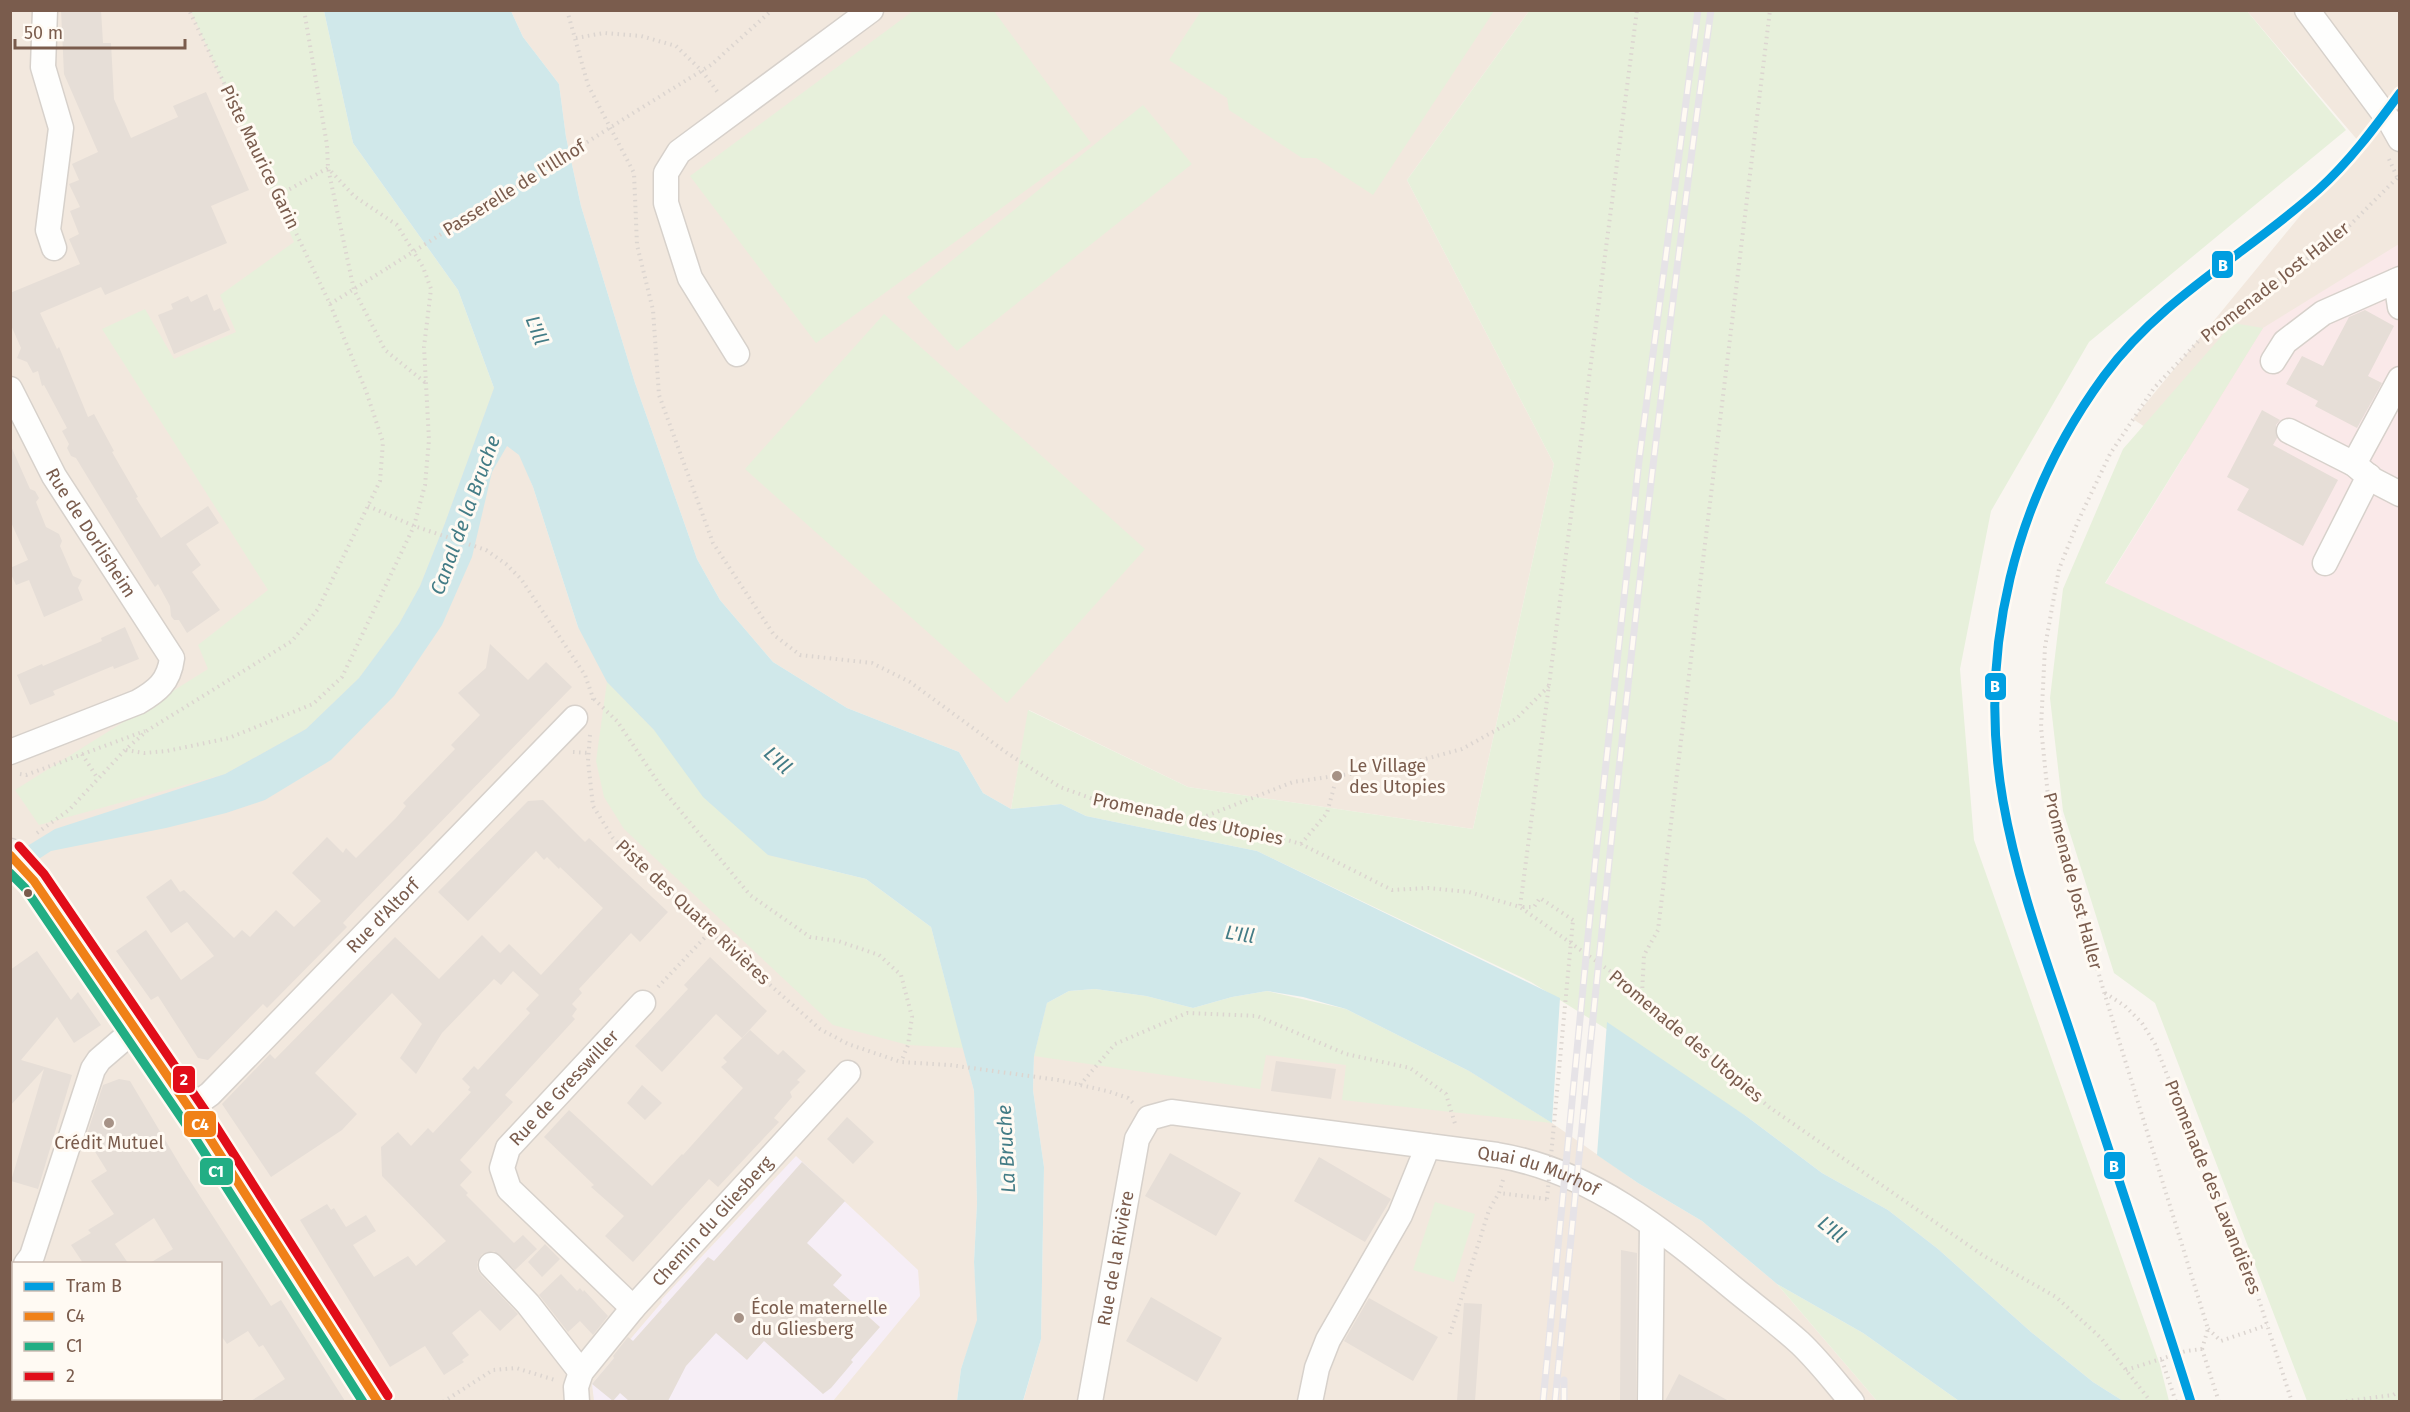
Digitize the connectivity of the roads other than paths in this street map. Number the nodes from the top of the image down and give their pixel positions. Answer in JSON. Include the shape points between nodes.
{"nodes":[{"id":1,"x":45,"y":10,"type":"edge"},
{"id":2,"x":871,"y":10,"type":"edge"},
{"id":3,"x":2307,"y":10,"type":"edge"},
{"id":4,"x":2400,"y":139,"type":"edge"},
{"id":5,"x":54,"y":248,"type":"dead end"},
{"id":6,"x":2398,"y":280,"type":"edge"},
{"id":7,"x":2400,"y":307,"type":"edge"},
{"id":8,"x":737,"y":354,"type":"dead end"},
{"id":9,"x":2273,"y":361,"type":"dead end"},
{"id":10,"x":2400,"y":379,"type":"edge"},
{"id":11,"x":10,"y":389,"type":"edge"},
{"id":12,"x":2289,"y":431,"type":"dead end"},
{"id":13,"x":2361,"y":470,"type":"junction"},
{"id":14,"x":2400,"y":494,"type":"edge"},
{"id":15,"x":2325,"y":563,"type":"dead end"},
{"id":16,"x":586,"y":720,"type":"road end"},
{"id":17,"x":11,"y":762,"type":"edge"},
{"id":18,"x":10,"y":854,"type":"edge"},
{"id":19,"x":643,"y":1003,"type":"road end"},
{"id":20,"x":135,"y":1029,"type":"junction"},
{"id":21,"x":848,"y":1073,"type":"dead end"},
{"id":22,"x":189,"y":1109,"type":"junction"},
{"id":23,"x":1149,"y":1118,"type":"joint"},
{"id":24,"x":1428,"y":1146,"type":"junction"},
{"id":25,"x":1652,"y":1226,"type":"junction"},
{"id":26,"x":27,"y":1262,"type":"edge"},
{"id":27,"x":491,"y":1265,"type":"dead end"},
{"id":28,"x":633,"y":1308,"type":"junction"},
{"id":29,"x":578,"y":1387,"type":"edge"},
{"id":30,"x":378,"y":1401,"type":"edge"},
{"id":31,"x":1090,"y":1401,"type":"edge"},
{"id":32,"x":1310,"y":1401,"type":"edge"},
{"id":33,"x":1650,"y":1401,"type":"edge"},
{"id":34,"x":1852,"y":1401,"type":"edge"}],
"edges":[{"from":1,"to":5,"type":"street","via":[[43,67],[61,128],[48,231]]},
{"from":2,"to":8,"type":"street","via":[[679,152],[666,172],[666,203],[690,278]]},
{"from":3,"to":4,"type":"street"},
{"from":6,"to":7,"type":"street"},
{"from":6,"to":9,"type":"street","via":[[2323,313],[2285,342]]},
{"from":10,"to":13,"type":"street"},
{"from":11,"to":17,"type":"street","name":"Rue de Dorlisheim","via":[[54,476],[172,658],[164,684],[138,702]]},
{"from":12,"to":13,"type":"street"},
{"from":13,"to":14,"type":"street"},
{"from":13,"to":15,"type":"street"},
{"from":16,"to":22,"type":"street","name":"Rue d'Altorf","via":[[210,1094]]},
{"from":18,"to":20,"type":"main road","via":[[34,881]]},
{"from":19,"to":28,"type":"street","name":"Rue de Gresswiller","via":[[508,1148],[502,1168],[510,1189]]},
{"from":20,"to":22,"type":"main road"},
{"from":20,"to":26,"type":"street","via":[[93,1069]]},
{"from":21,"to":28,"type":"street","name":"Chemin du Gliesberg"},
{"from":22,"to":30,"type":"main road"},
{"from":23,"to":24,"type":"street","name":"Quai du Murhof","via":[[1171,1112]]},
{"from":23,"to":31,"type":"street","name":"Rue de la Rivière","via":[[1137,1139]]},
{"from":24,"to":25,"type":"street","name":"Quai du Murhof","via":[[1517,1159],[1558,1171],[1606,1195]]},
{"from":24,"to":32,"type":"street","via":[[1400,1215],[1328,1340]]},
{"from":25,"to":33,"type":"street"},
{"from":25,"to":34,"type":"street","name":"Quai du Murhof","via":[[1801,1344]]},
{"from":27,"to":29,"type":"street","via":[[528,1304]]},
{"from":28,"to":29,"type":"street","name":"Chemin du Gliesberg"}]}
